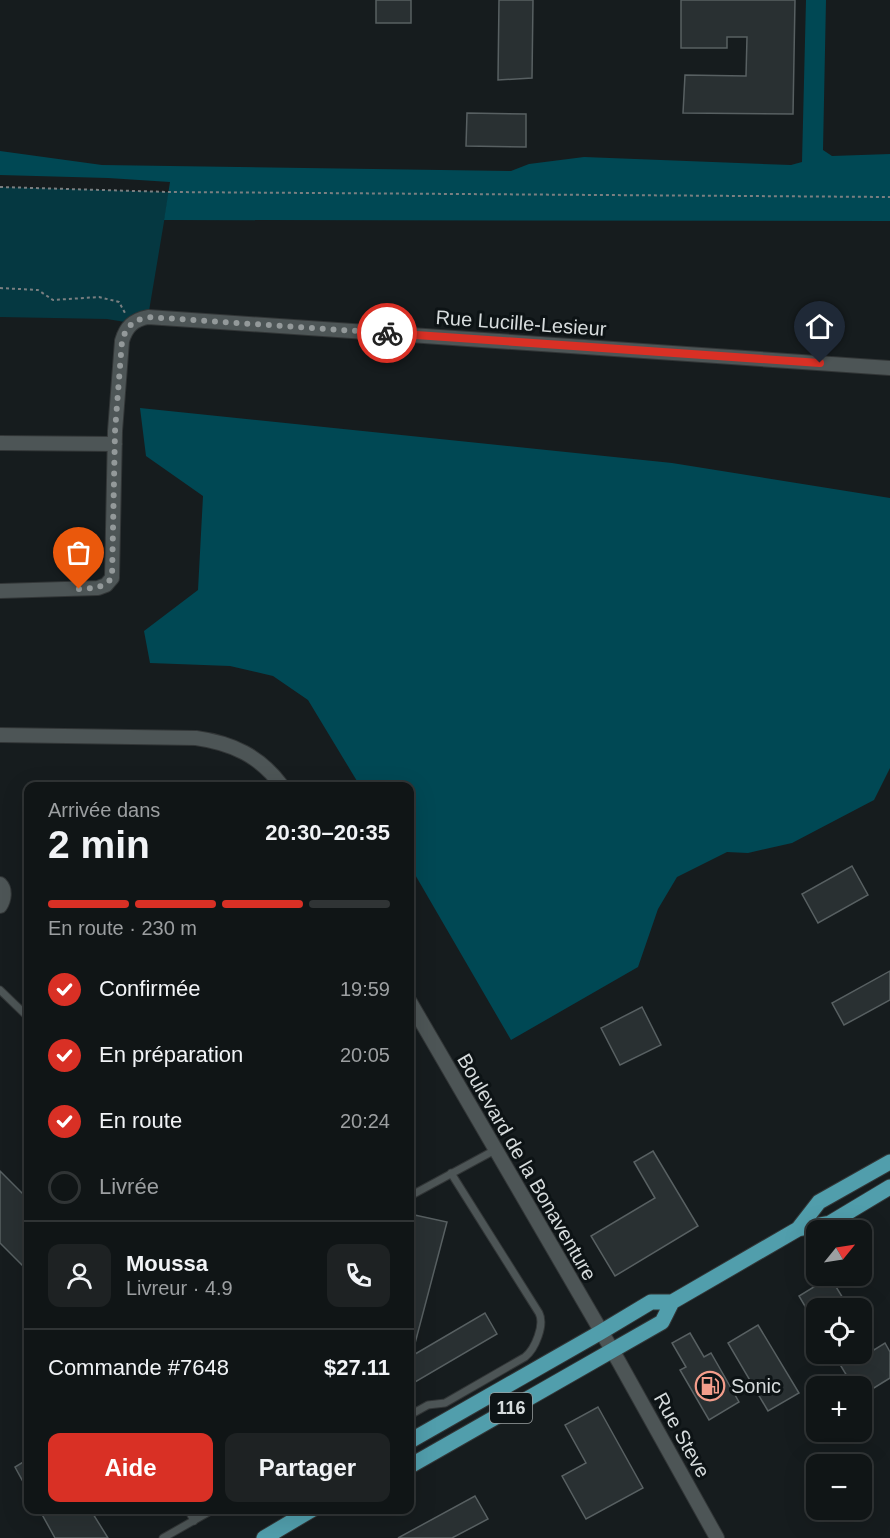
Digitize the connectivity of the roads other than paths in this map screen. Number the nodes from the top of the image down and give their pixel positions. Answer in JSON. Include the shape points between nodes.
{"nodes":[{"id":1,"x":890,"y":368,"type":"edge"},
{"id":2,"x":0,"y":443,"type":"edge"},
{"id":3,"x":115,"y":444,"type":"junction"},
{"id":4,"x":0,"y":591,"type":"edge"},
{"id":5,"x":0,"y":735,"type":"edge"},
{"id":6,"x":278,"y":782,"type":"edge"},
{"id":7,"x":0,"y":884,"type":"edge"},
{"id":8,"x":0,"y":906,"type":"edge"},
{"id":9,"x":0,"y":990,"type":"edge"},
{"id":10,"x":414,"y":1009,"type":"edge"},
{"id":11,"x":24,"y":1013,"type":"edge"},
{"id":12,"x":495,"y":1150,"type":"junction"},
{"id":13,"x":890,"y":1162,"type":"edge"},
{"id":14,"x":451,"y":1173,"type":"junction"},
{"id":15,"x":890,"y":1187,"type":"edge"},
{"id":16,"x":414,"y":1194,"type":"edge"},
{"id":17,"x":798,"y":1229,"type":"junction"},
{"id":18,"x":672,"y":1302,"type":"junction"},
{"id":19,"x":601,"y":1332,"type":"junction"},
{"id":20,"x":612,"y":1351,"type":"junction"},
{"id":21,"x":414,"y":1412,"type":"edge"},
{"id":22,"x":414,"y":1439,"type":"edge"},
{"id":23,"x":414,"y":1464,"type":"edge"},
{"id":24,"x":190,"y":1514,"type":"edge"},
{"id":25,"x":206,"y":1514,"type":"edge"},
{"id":26,"x":305,"y":1514,"type":"edge"},
{"id":27,"x":194,"y":1521,"type":"junction"},
{"id":28,"x":163,"y":1538,"type":"edge"},
{"id":29,"x":264,"y":1538,"type":"edge"},
{"id":30,"x":717,"y":1538,"type":"edge"}],
"edges":[{"from":1,"to":3,"type":"street","name":"Rue Lucille-Lesieur","via":[[148,317],[131,323],[122,341]]},
{"from":2,"to":3,"type":"street"},
{"from":3,"to":4,"type":"street","via":[[112,578],[98,588]]},
{"from":5,"to":6,"type":"street","via":[[196,738],[222,742],[260,762]]},
{"from":7,"to":8,"type":"street","via":[[4,896]]},
{"from":9,"to":11,"type":"lane"},
{"from":10,"to":12,"type":"street","name":"Boulevard de la Bonaventure"},
{"from":12,"to":14,"type":"lane"},
{"from":12,"to":19,"type":"street","name":"Boulevard de la Bonaventure"},
{"from":13,"to":17,"type":"main road","number":"116","via":[[819,1202]]},
{"from":14,"to":16,"type":"lane"},
{"from":14,"to":21,"type":"lane","via":[[542,1323],[531,1352],[525,1357],[445,1403]]},
{"from":15,"to":17,"type":"main road","number":"116","via":[[830,1223]]},
{"from":17,"to":18,"type":"main road","number":"116"},
{"from":18,"to":19,"type":"main road","number":"116","via":[[651,1302]]},
{"from":18,"to":20,"type":"main road","number":"116","via":[[662,1322]]},
{"from":19,"to":20,"type":"street","name":"Boulevard de la Bonaventure"},
{"from":19,"to":22,"type":"main road","number":"116"},
{"from":20,"to":23,"type":"main road","number":"116"},
{"from":20,"to":30,"type":"street","name":"Rue Steve"},
{"from":24,"to":27,"type":"lane"},
{"from":25,"to":27,"type":"lane"},
{"from":26,"to":29,"type":"main road"},
{"from":27,"to":28,"type":"lane"}]}
